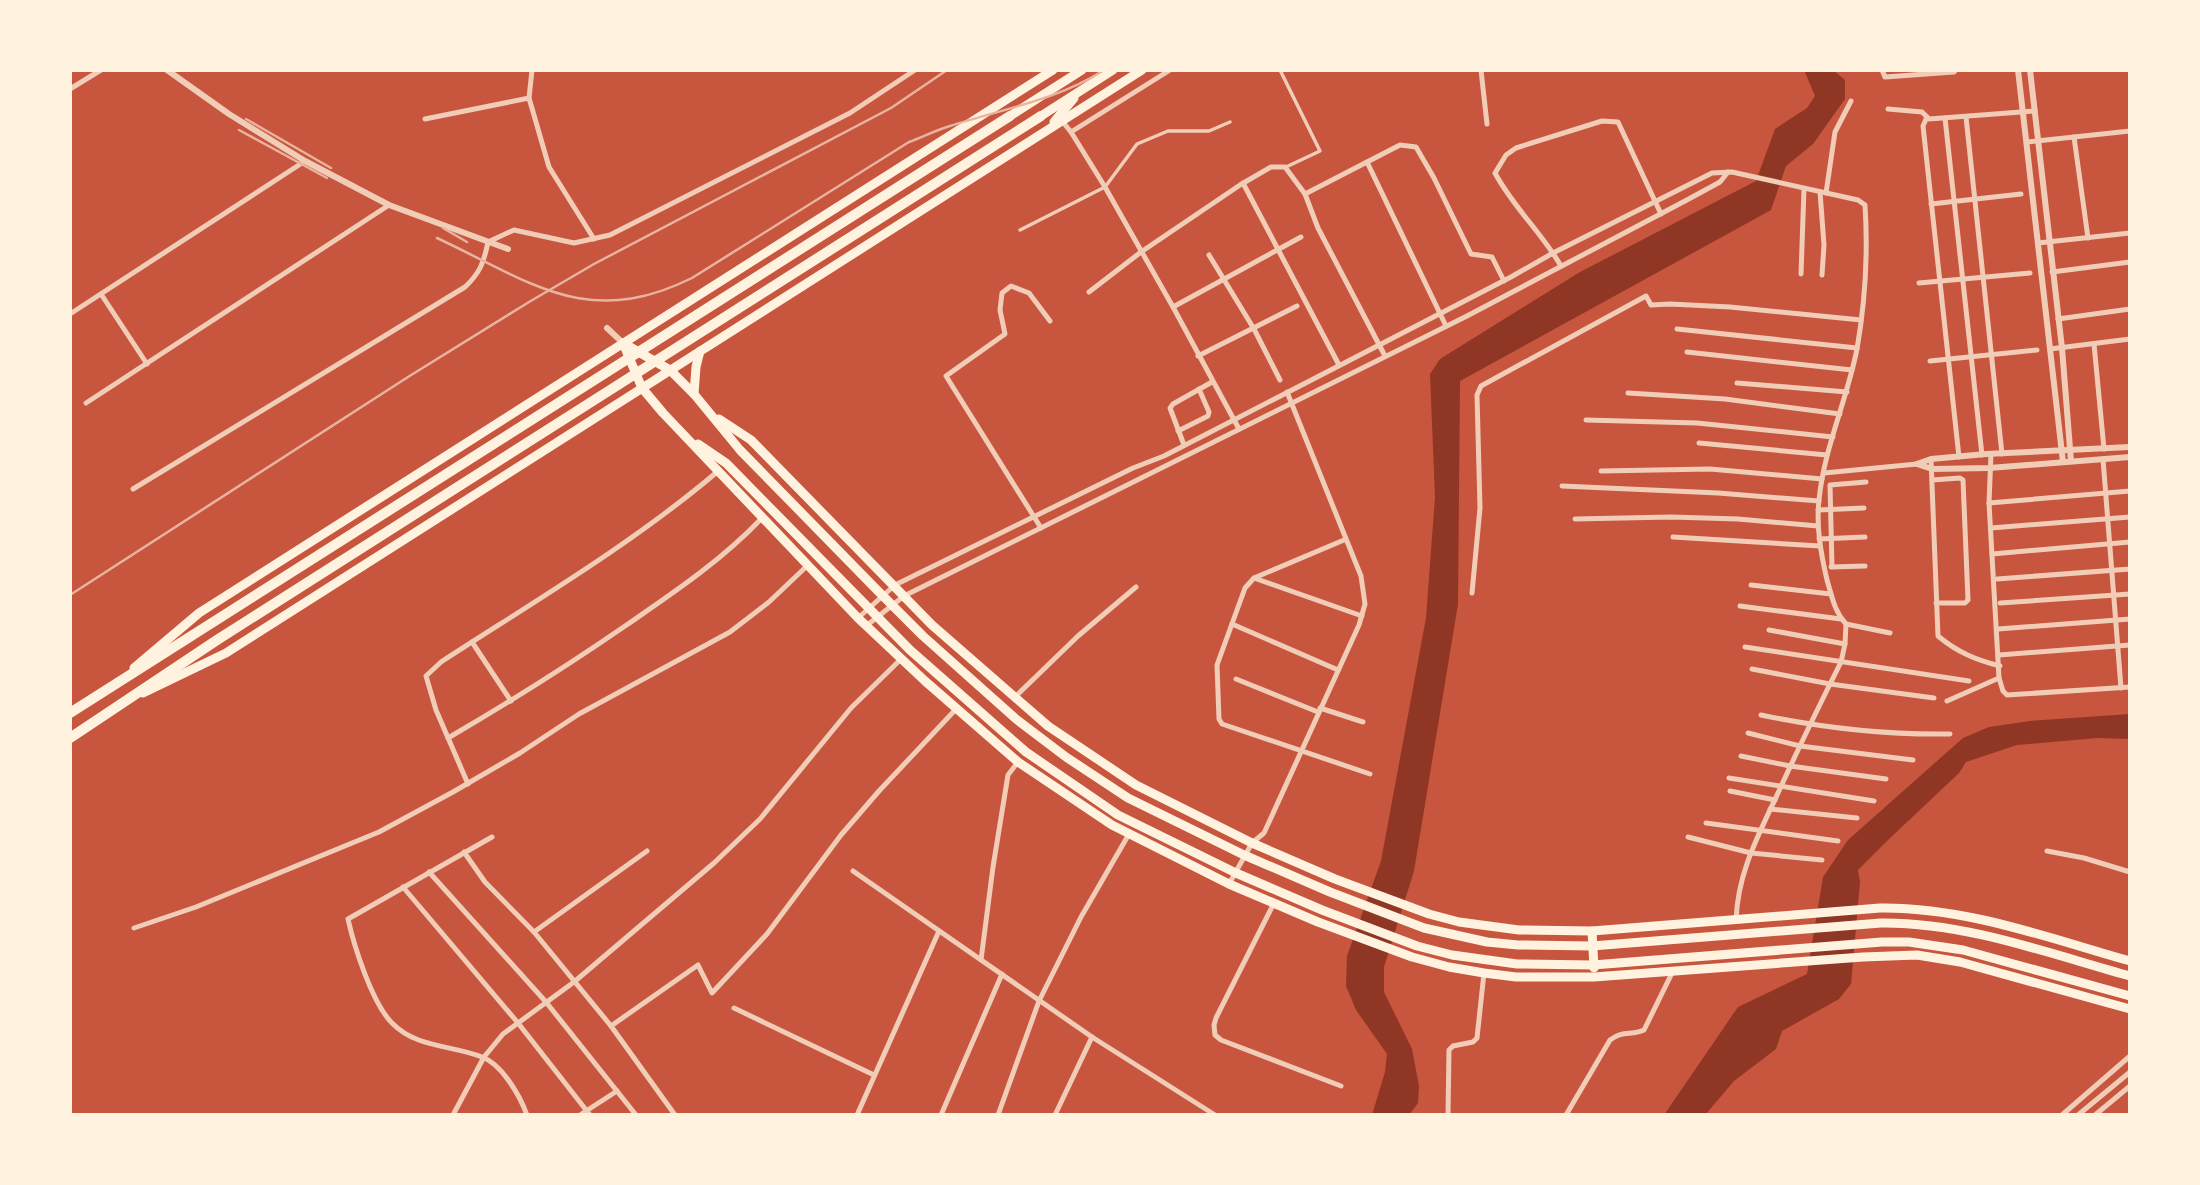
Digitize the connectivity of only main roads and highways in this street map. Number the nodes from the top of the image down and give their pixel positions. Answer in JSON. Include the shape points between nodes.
{"nodes":[{"id":1,"x":1053,"y":70,"type":"edge"},
{"id":2,"x":1082,"y":70,"type":"edge"},
{"id":3,"x":1113,"y":70,"type":"edge"},
{"id":4,"x":1142,"y":70,"type":"edge"},
{"id":5,"x":1079,"y":91,"type":"junction"},
{"id":6,"x":1010,"y":116,"type":"joint"},
{"id":7,"x":1041,"y":116,"type":"joint"},
{"id":8,"x":1047,"y":130,"type":"junction"},
{"id":9,"x":623,"y":343,"type":"junction"},
{"id":10,"x":700,"y":351,"type":"junction"},
{"id":11,"x":670,"y":370,"type":"junction"},
{"id":12,"x":642,"y":388,"type":"junction"},
{"id":13,"x":694,"y":394,"type":"junction"},
{"id":14,"x":709,"y":412,"type":"junction"},
{"id":15,"x":685,"y":435,"type":"junction"},
{"id":16,"x":119,"y":681,"type":"junction"},
{"id":17,"x":130,"y":700,"type":"junction"},
{"id":18,"x":70,"y":713,"type":"edge"},
{"id":19,"x":70,"y":738,"type":"edge"},
{"id":20,"x":1592,"y":931,"type":"junction"},
{"id":21,"x":2130,"y":961,"type":"edge"},
{"id":22,"x":2130,"y":976,"type":"edge"},
{"id":23,"x":1594,"y":977,"type":"junction"},
{"id":24,"x":2130,"y":996,"type":"edge"},
{"id":25,"x":2130,"y":1009,"type":"edge"}],
"edges":[{"from":1,"to":9,"type":"highway"},
{"from":2,"to":6,"type":"highway"},
{"from":3,"to":5,"type":"highway"},
{"from":4,"to":8,"type":"highway"},
{"from":5,"to":7,"type":"highway"},
{"from":5,"to":8,"type":"highway"},
{"from":6,"to":16,"type":"highway"},
{"from":7,"to":17,"type":"highway","via":[[217,640]]},
{"from":8,"to":10,"type":"highway"},
{"from":9,"to":11,"type":"highway"},
{"from":9,"to":12,"type":"highway"},
{"from":9,"to":16,"type":"highway","via":[[199,612]]},
{"from":10,"to":11,"type":"highway"},
{"from":10,"to":13,"type":"highway"},
{"from":11,"to":12,"type":"highway"},
{"from":11,"to":13,"type":"highway"},
{"from":12,"to":15,"type":"highway"},
{"from":12,"to":17,"type":"highway","via":[[226,653]]},
{"from":13,"to":14,"type":"highway"},
{"from":14,"to":20,"type":"highway","via":[[751,440],[932,625],[1014,698],[1136,785],[1252,843],[1429,914],[1489,927]]},
{"from":14,"to":22,"type":"highway","via":[[740,450],[923,636],[1039,737],[1128,798],[1341,897],[1424,928],[1518,945],[1592,946],[1881,923],[1924,924],[1967,930]]},
{"from":15,"to":23,"type":"highway","via":[[901,659],[1018,762],[1077,803],[1229,884],[1412,957],[1516,977]]},
{"from":15,"to":24,"type":"highway","via":[[726,463],[910,650],[1026,752],[1118,815],[1334,915],[1417,946],[1517,964],[1593,965],[1882,942],[1935,944]]},
{"from":16,"to":18,"type":"highway"},
{"from":17,"to":19,"type":"highway"},
{"from":20,"to":21,"type":"highway","via":[[1881,908],[1930,910],[1970,916]]},
{"from":20,"to":23,"type":"highway"},
{"from":23,"to":25,"type":"highway","via":[[1917,955],[1960,962]]}]}
